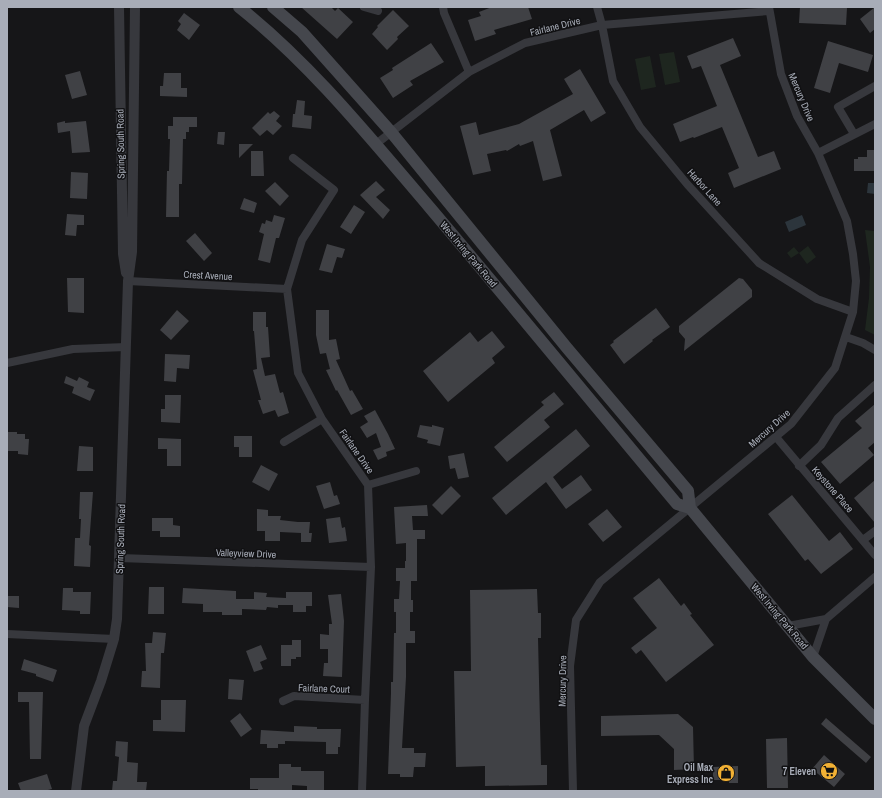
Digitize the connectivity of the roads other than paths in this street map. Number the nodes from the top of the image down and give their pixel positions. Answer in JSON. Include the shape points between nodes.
{"nodes":[{"id":1,"x":119,"y":7,"type":"edge"},
{"id":2,"x":135,"y":7,"type":"edge"},
{"id":3,"x":239,"y":7,"type":"edge"},
{"id":4,"x":273,"y":7,"type":"edge"},
{"id":5,"x":364,"y":7,"type":"edge"},
{"id":6,"x":443,"y":7,"type":"edge"},
{"id":7,"x":597,"y":7,"type":"edge"},
{"id":8,"x":769,"y":9,"type":"edge"},
{"id":9,"x":378,"y":11,"type":"dead end"},
{"id":10,"x":602,"y":25,"type":"junction"},
{"id":11,"x":469,"y":72,"type":"junction"},
{"id":12,"x":875,"y":86,"type":"edge"},
{"id":13,"x":875,"y":124,"type":"edge"},
{"id":14,"x":391,"y":132,"type":"junction"},
{"id":15,"x":854,"y":134,"type":"junction"},
{"id":16,"x":376,"y":144,"type":"junction"},
{"id":17,"x":818,"y":153,"type":"junction"},
{"id":18,"x":293,"y":158,"type":"dead end"},
{"id":19,"x":128,"y":281,"type":"junction"},
{"id":20,"x":287,"y":289,"type":"junction"},
{"id":21,"x":853,"y":312,"type":"junction"},
{"id":22,"x":846,"y":337,"type":"junction"},
{"id":23,"x":126,"y":348,"type":"junction"},
{"id":24,"x":875,"y":350,"type":"edge"},
{"id":25,"x":7,"y":363,"type":"edge"},
{"id":26,"x":875,"y":385,"type":"edge"},
{"id":27,"x":322,"y":419,"type":"junction"},
{"id":28,"x":776,"y":437,"type":"junction"},
{"id":29,"x":284,"y":442,"type":"dead end"},
{"id":30,"x":800,"y":466,"type":"junction"},
{"id":31,"x":416,"y":471,"type":"dead end"},
{"id":32,"x":368,"y":485,"type":"junction"},
{"id":33,"x":690,"y":508,"type":"junction"},
{"id":34,"x":875,"y":531,"type":"edge"},
{"id":35,"x":863,"y":540,"type":"junction"},
{"id":36,"x":875,"y":555,"type":"edge"},
{"id":37,"x":120,"y":558,"type":"junction"},
{"id":38,"x":371,"y":567,"type":"junction"},
{"id":39,"x":875,"y":577,"type":"edge"},
{"id":40,"x":826,"y":619,"type":"junction"},
{"id":41,"x":788,"y":626,"type":"junction"},
{"id":42,"x":7,"y":634,"type":"edge"},
{"id":43,"x":114,"y":639,"type":"junction"},
{"id":44,"x":813,"y":657,"type":"junction"},
{"id":45,"x":365,"y":700,"type":"junction"},
{"id":46,"x":283,"y":701,"type":"dead end"},
{"id":47,"x":875,"y":719,"type":"edge"},
{"id":48,"x":76,"y":791,"type":"edge"},
{"id":49,"x":362,"y":791,"type":"edge"},
{"id":50,"x":573,"y":791,"type":"edge"}],
"edges":[{"from":1,"to":19,"type":"street","name":"Spring South Road","via":[[123,254]]},
{"from":2,"to":19,"type":"street","name":"Spring South Road","via":[[132,252]]},
{"from":3,"to":16,"type":"main road","name":"West Irving Park Road","via":[[286,48]]},
{"from":4,"to":14,"type":"main road","name":"West Irving Park Road","via":[[302,32]]},
{"from":5,"to":9,"type":"street"},
{"from":6,"to":11,"type":"street"},
{"from":7,"to":10,"type":"street","name":"Harbor Lane"},
{"from":8,"to":10,"type":"street","name":"Fairlane Drive"},
{"from":8,"to":17,"type":"street","name":"Mercury Drive","via":[[781,74],[797,116]]},
{"from":10,"to":11,"type":"street","name":"Fairlane Drive","via":[[526,43]]},
{"from":10,"to":21,"type":"street","name":"Harbor Lane","via":[[613,81],[640,127],[687,184],[759,263],[817,299]]},
{"from":11,"to":14,"type":"street","name":"Fairlane Drive"},
{"from":12,"to":15,"type":"street","via":[[838,107]]},
{"from":13,"to":15,"type":"street"},
{"from":14,"to":16,"type":"street","name":"Fairlane Drive"},
{"from":14,"to":33,"type":"main road","name":"West Irving Park Road","via":[[567,348],[688,491]]},
{"from":15,"to":17,"type":"street"},
{"from":16,"to":33,"type":"main road","name":"West Irving Park Road","via":[[677,504]]},
{"from":17,"to":21,"type":"street","name":"Mercury Drive","via":[[847,221],[856,281]]},
{"from":18,"to":20,"type":"street","name":"Fairlane Drive","via":[[334,190],[302,240]]},
{"from":19,"to":20,"type":"street","name":"Crest Avenue"},
{"from":19,"to":23,"type":"street","name":"Spring South Road"},
{"from":20,"to":27,"type":"street","name":"Fairlane Drive","via":[[298,373]]},
{"from":21,"to":22,"type":"street","name":"Mercury Drive"},
{"from":22,"to":24,"type":"street"},
{"from":22,"to":28,"type":"street","name":"Mercury Drive","via":[[835,368],[791,424]]},
{"from":23,"to":25,"type":"street","via":[[73,349]]},
{"from":23,"to":37,"type":"street","name":"Spring South Road"},
{"from":26,"to":30,"type":"street","via":[[838,418],[821,445]]},
{"from":27,"to":29,"type":"street"},
{"from":27,"to":32,"type":"street","name":"Fairlane Drive"},
{"from":28,"to":30,"type":"street","name":"Keystone Place"},
{"from":28,"to":33,"type":"street","name":"Mercury Drive"},
{"from":30,"to":35,"type":"street","name":"Keystone Place"},
{"from":31,"to":32,"type":"street"},
{"from":32,"to":38,"type":"street","name":"Fairlane Drive"},
{"from":33,"to":41,"type":"main road","name":"West Irving Park Road"},
{"from":33,"to":50,"type":"street","name":"Mercury Drive","via":[[600,582],[576,620],[570,666]]},
{"from":34,"to":35,"type":"street"},
{"from":35,"to":36,"type":"street","name":"Keystone Place"},
{"from":37,"to":38,"type":"street","name":"Valleyview Drive"},
{"from":37,"to":43,"type":"street","name":"Spring South Road"},
{"from":38,"to":45,"type":"street","name":"Fairlane Drive"},
{"from":39,"to":40,"type":"street"},
{"from":40,"to":41,"type":"street"},
{"from":40,"to":44,"type":"street"},
{"from":41,"to":44,"type":"main road","name":"West Irving Park Road"},
{"from":42,"to":43,"type":"street"},
{"from":43,"to":48,"type":"street","name":"Spring South Road","via":[[84,726]]},
{"from":44,"to":47,"type":"main road","name":"West Irving Park Road"},
{"from":45,"to":46,"type":"street","name":"Fairlane Court","via":[[294,696]]},
{"from":45,"to":49,"type":"street","name":"Fairlane Drive"}]}
